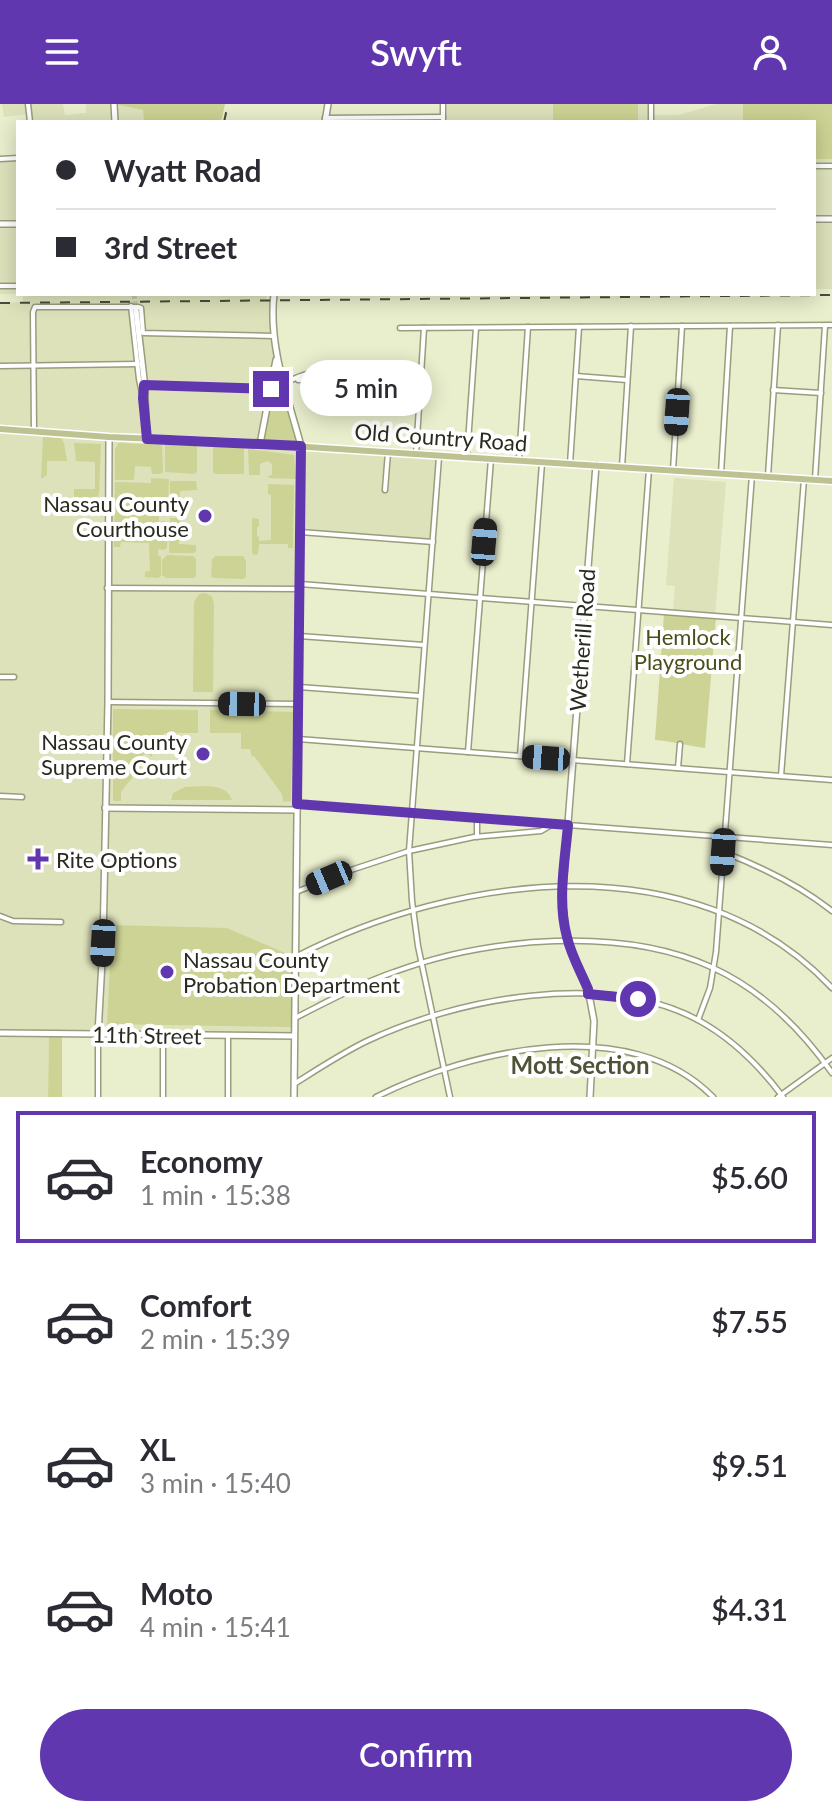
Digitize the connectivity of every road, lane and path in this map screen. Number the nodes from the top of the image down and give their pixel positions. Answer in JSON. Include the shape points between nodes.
{"nodes":[{"id":1,"x":328,"y":104,"type":"edge"},
{"id":2,"x":443,"y":104,"type":"edge"},
{"id":3,"x":443,"y":119,"type":"edge"},
{"id":4,"x":325,"y":120,"type":"edge"},
{"id":5,"x":274,"y":296,"type":"edge"},
{"id":6,"x":133,"y":308,"type":"junction"},
{"id":7,"x":778,"y":325,"type":"junction"},
{"id":8,"x":829,"y":325,"type":"edge"},
{"id":9,"x":631,"y":326,"type":"junction"},
{"id":10,"x":682,"y":326,"type":"junction"},
{"id":11,"x":730,"y":326,"type":"junction"},
{"id":12,"x":476,"y":327,"type":"junction"},
{"id":13,"x":528,"y":327,"type":"junction"},
{"id":14,"x":579,"y":327,"type":"junction"},
{"id":15,"x":400,"y":328,"type":"dead end"},
{"id":16,"x":424,"y":328,"type":"junction"},
{"id":17,"x":274,"y":336,"type":"junction"},
{"id":18,"x":277,"y":356,"type":"junction"},
{"id":19,"x":138,"y":364,"type":"junction"},
{"id":20,"x":33,"y":365,"type":"junction"},
{"id":21,"x":0,"y":366,"type":"edge"},
{"id":22,"x":576,"y":376,"type":"junction"},
{"id":23,"x":387,"y":379,"type":"dead end"},
{"id":24,"x":627,"y":380,"type":"junction"},
{"id":25,"x":144,"y":385,"type":"junction"},
{"id":26,"x":285,"y":385,"type":"junction"},
{"id":27,"x":271,"y":389,"type":"junction"},
{"id":28,"x":773,"y":390,"type":"junction"},
{"id":29,"x":821,"y":393,"type":"junction"},
{"id":30,"x":143,"y":398,"type":"junction"},
{"id":31,"x":0,"y":429,"type":"edge"},
{"id":32,"x":34,"y":432,"type":"junction"},
{"id":33,"x":109,"y":437,"type":"junction"},
{"id":34,"x":147,"y":439,"type":"junction"},
{"id":35,"x":260,"y":444,"type":"junction"},
{"id":36,"x":301,"y":446,"type":"junction"},
{"id":37,"x":388,"y":452,"type":"junction"},
{"id":38,"x":416,"y":454,"type":"junction"},
{"id":39,"x":440,"y":455,"type":"junction"},
{"id":40,"x":467,"y":457,"type":"junction"},
{"id":41,"x":491,"y":459,"type":"junction"},
{"id":42,"x":519,"y":460,"type":"junction"},
{"id":43,"x":542,"y":462,"type":"junction"},
{"id":44,"x":570,"y":464,"type":"junction"},
{"id":45,"x":596,"y":465,"type":"junction"},
{"id":46,"x":622,"y":467,"type":"junction"},
{"id":47,"x":649,"y":469,"type":"junction"},
{"id":48,"x":673,"y":470,"type":"junction"},
{"id":49,"x":721,"y":473,"type":"junction"},
{"id":50,"x":752,"y":475,"type":"junction"},
{"id":51,"x":768,"y":476,"type":"junction"},
{"id":52,"x":804,"y":479,"type":"junction"},
{"id":53,"x":815,"y":479,"type":"junction"},
{"id":54,"x":832,"y":481,"type":"edge"},
{"id":55,"x":385,"y":490,"type":"dead end"},
{"id":56,"x":300,"y":532,"type":"junction"},
{"id":57,"x":433,"y":542,"type":"junction"},
{"id":58,"x":300,"y":586,"type":"junction"},
{"id":59,"x":107,"y":588,"type":"junction"},
{"id":60,"x":428,"y":594,"type":"junction"},
{"id":61,"x":480,"y":598,"type":"junction"},
{"id":62,"x":532,"y":602,"type":"junction"},
{"id":63,"x":585,"y":606,"type":"junction"},
{"id":64,"x":638,"y":610,"type":"junction"},
{"id":65,"x":741,"y":618,"type":"junction"},
{"id":66,"x":793,"y":622,"type":"junction"},
{"id":67,"x":832,"y":625,"type":"edge"},
{"id":68,"x":299,"y":636,"type":"junction"},
{"id":69,"x":425,"y":645,"type":"junction"},
{"id":70,"x":0,"y":677,"type":"edge"},
{"id":71,"x":14,"y":677,"type":"dead end"},
{"id":72,"x":299,"y":687,"type":"junction"},
{"id":73,"x":421,"y":696,"type":"junction"},
{"id":74,"x":108,"y":702,"type":"junction"},
{"id":75,"x":298,"y":704,"type":"junction"},
{"id":76,"x":298,"y":739,"type":"junction"},
{"id":77,"x":680,"y":744,"type":"dead end"},
{"id":78,"x":417,"y":748,"type":"junction"},
{"id":79,"x":468,"y":752,"type":"junction"},
{"id":80,"x":520,"y":756,"type":"junction"},
{"id":81,"x":573,"y":760,"type":"junction"},
{"id":82,"x":627,"y":764,"type":"junction"},
{"id":83,"x":678,"y":768,"type":"junction"},
{"id":84,"x":729,"y":772,"type":"junction"},
{"id":85,"x":781,"y":776,"type":"junction"},
{"id":86,"x":832,"y":780,"type":"edge"},
{"id":87,"x":0,"y":796,"type":"edge"},
{"id":88,"x":22,"y":797,"type":"dead end"},
{"id":89,"x":297,"y":807,"type":"junction"},
{"id":90,"x":105,"y":808,"type":"junction"},
{"id":91,"x":412,"y":813,"type":"junction"},
{"id":92,"x":477,"y":818,"type":"junction"},
{"id":93,"x":553,"y":824,"type":"junction"},
{"id":94,"x":568,"y":825,"type":"junction"},
{"id":95,"x":477,"y":837,"type":"junction"},
{"id":96,"x":724,"y":837,"type":"junction"},
{"id":97,"x":832,"y":845,"type":"edge"},
{"id":98,"x":409,"y":851,"type":"junction"},
{"id":99,"x":723,"y":852,"type":"junction"},
{"id":100,"x":563,"y":887,"type":"junction"},
{"id":101,"x":296,"y":892,"type":"junction"},
{"id":102,"x":413,"y":910,"type":"junction"},
{"id":103,"x":832,"y":911,"type":"edge"},
{"id":104,"x":719,"y":912,"type":"junction"},
{"id":105,"x":0,"y":916,"type":"edge"},
{"id":106,"x":61,"y":922,"type":"dead end"},
{"id":107,"x":567,"y":941,"type":"junction"},
{"id":108,"x":295,"y":957,"type":"junction"},
{"id":109,"x":422,"y":963,"type":"junction"},
{"id":110,"x":714,"y":968,"type":"junction"},
{"id":111,"x":832,"y":988,"type":"edge"},
{"id":112,"x":588,"y":994,"type":"junction"},
{"id":113,"x":433,"y":1015,"type":"junction"},
{"id":114,"x":295,"y":1018,"type":"junction"},
{"id":115,"x":698,"y":1020,"type":"junction"},
{"id":116,"x":0,"y":1033,"type":"edge"},
{"id":117,"x":98,"y":1034,"type":"junction"},
{"id":118,"x":163,"y":1035,"type":"junction"},
{"id":119,"x":228,"y":1036,"type":"junction"},
{"id":120,"x":294,"y":1036,"type":"junction"},
{"id":121,"x":593,"y":1048,"type":"junction"},
{"id":122,"x":832,"y":1058,"type":"edge"},
{"id":123,"x":825,"y":1063,"type":"junction"},
{"id":124,"x":444,"y":1068,"type":"junction"},
{"id":125,"x":832,"y":1073,"type":"edge"},
{"id":126,"x":294,"y":1084,"type":"junction"},
{"id":127,"x":781,"y":1096,"type":"edge"},
{"id":128,"x":98,"y":1097,"type":"edge"},
{"id":129,"x":163,"y":1097,"type":"edge"},
{"id":130,"x":228,"y":1097,"type":"edge"},
{"id":131,"x":294,"y":1097,"type":"edge"},
{"id":132,"x":376,"y":1097,"type":"edge"},
{"id":133,"x":450,"y":1097,"type":"edge"},
{"id":134,"x":590,"y":1097,"type":"edge"},
{"id":135,"x":713,"y":1097,"type":"edge"}],
"edges":[{"from":1,"to":4,"type":"street"},
{"from":2,"to":3,"type":"street"},
{"from":3,"to":4,"type":"street"},
{"from":5,"to":17,"type":"street"},
{"from":6,"to":17,"type":"street","via":[[141,308],[143,333]]},
{"from":6,"to":19,"type":"street"},
{"from":6,"to":20,"type":"street","via":[[35,307]]},
{"from":6,"to":25,"type":"street"},
{"from":7,"to":8,"type":"street"},
{"from":7,"to":11,"type":"street"},
{"from":7,"to":28,"type":"street"},
{"from":8,"to":29,"type":"street"},
{"from":9,"to":10,"type":"street"},
{"from":9,"to":14,"type":"street"},
{"from":9,"to":24,"type":"street"},
{"from":10,"to":11,"type":"street"},
{"from":10,"to":48,"type":"street"},
{"from":11,"to":49,"type":"street"},
{"from":12,"to":13,"type":"street"},
{"from":12,"to":16,"type":"street"},
{"from":12,"to":40,"type":"street"},
{"from":13,"to":14,"type":"street"},
{"from":13,"to":42,"type":"street"},
{"from":14,"to":22,"type":"street"},
{"from":15,"to":16,"type":"street"},
{"from":16,"to":38,"type":"street"},
{"from":17,"to":18,"type":"street"},
{"from":18,"to":26,"type":"street"},
{"from":18,"to":27,"type":"street"},
{"from":19,"to":20,"type":"street"},
{"from":19,"to":30,"type":"street"},
{"from":20,"to":21,"type":"street"},
{"from":20,"to":32,"type":"street"},
{"from":22,"to":24,"type":"street"},
{"from":22,"to":44,"type":"street"},
{"from":23,"to":26,"type":"street","via":[[292,380]]},
{"from":24,"to":46,"type":"street"},
{"from":25,"to":27,"type":"street"},
{"from":25,"to":30,"type":"street"},
{"from":26,"to":27,"type":"street"},
{"from":26,"to":36,"type":"street"},
{"from":27,"to":35,"type":"street"},
{"from":28,"to":29,"type":"street"},
{"from":28,"to":51,"type":"street"},
{"from":29,"to":53,"type":"street"},
{"from":30,"to":34,"type":"street"},
{"from":31,"to":32,"type":"main road","name":"Old Country Road"},
{"from":32,"to":33,"type":"main road","name":"Old Country Road"},
{"from":33,"to":34,"type":"main road","name":"Old Country Road"},
{"from":33,"to":59,"type":"street"},
{"from":34,"to":35,"type":"main road","name":"Old Country Road"},
{"from":35,"to":36,"type":"main road","name":"Old Country Road"},
{"from":36,"to":37,"type":"main road","name":"Old Country Road"},
{"from":36,"to":56,"type":"street"},
{"from":37,"to":38,"type":"main road","name":"Old Country Road"},
{"from":37,"to":55,"type":"street"},
{"from":38,"to":39,"type":"main road","name":"Old Country Road"},
{"from":39,"to":40,"type":"main road","name":"Old Country Road"},
{"from":39,"to":57,"type":"street"},
{"from":40,"to":41,"type":"main road","name":"Old Country Road"},
{"from":41,"to":42,"type":"main road","name":"Old Country Road"},
{"from":41,"to":61,"type":"street"},
{"from":42,"to":43,"type":"main road","name":"Old Country Road"},
{"from":43,"to":44,"type":"main road","name":"Old Country Road"},
{"from":43,"to":62,"type":"street"},
{"from":44,"to":45,"type":"main road","name":"Old Country Road"},
{"from":45,"to":46,"type":"main road","name":"Old Country Road"},
{"from":45,"to":63,"type":"street","name":"Wetherill Road"},
{"from":46,"to":47,"type":"main road","name":"Old Country Road"},
{"from":47,"to":48,"type":"main road","name":"Old Country Road"},
{"from":47,"to":64,"type":"street"},
{"from":48,"to":49,"type":"main road","name":"Old Country Road"},
{"from":49,"to":50,"type":"main road","name":"Old Country Road"},
{"from":50,"to":51,"type":"main road","name":"Old Country Road"},
{"from":50,"to":65,"type":"street"},
{"from":51,"to":52,"type":"main road","name":"Old Country Road"},
{"from":52,"to":53,"type":"main road","name":"Old Country Road"},
{"from":52,"to":66,"type":"street"},
{"from":53,"to":54,"type":"main road","name":"Old Country Road"},
{"from":56,"to":57,"type":"street"},
{"from":56,"to":58,"type":"street"},
{"from":57,"to":60,"type":"street"},
{"from":58,"to":59,"type":"street"},
{"from":58,"to":60,"type":"street"},
{"from":58,"to":68,"type":"street"},
{"from":59,"to":74,"type":"street"},
{"from":60,"to":61,"type":"street"},
{"from":60,"to":69,"type":"street"},
{"from":61,"to":62,"type":"street"},
{"from":61,"to":79,"type":"street"},
{"from":62,"to":63,"type":"street"},
{"from":62,"to":80,"type":"street"},
{"from":63,"to":64,"type":"street"},
{"from":63,"to":81,"type":"street","name":"Wetherill Road"},
{"from":64,"to":65,"type":"street"},
{"from":64,"to":82,"type":"street"},
{"from":65,"to":66,"type":"street"},
{"from":65,"to":84,"type":"street"},
{"from":66,"to":67,"type":"street"},
{"from":66,"to":85,"type":"street"},
{"from":68,"to":69,"type":"street"},
{"from":68,"to":72,"type":"street"},
{"from":69,"to":73,"type":"street"},
{"from":70,"to":71,"type":"street"},
{"from":72,"to":73,"type":"street"},
{"from":72,"to":75,"type":"street"},
{"from":73,"to":78,"type":"street"},
{"from":74,"to":75,"type":"street"},
{"from":74,"to":90,"type":"street"},
{"from":75,"to":76,"type":"street"},
{"from":76,"to":78,"type":"street"},
{"from":76,"to":89,"type":"street"},
{"from":77,"to":83,"type":"street"},
{"from":78,"to":79,"type":"street"},
{"from":78,"to":91,"type":"street"},
{"from":79,"to":80,"type":"street"},
{"from":80,"to":81,"type":"street"},
{"from":81,"to":82,"type":"street"},
{"from":81,"to":94,"type":"street","name":"Wetherill Road"},
{"from":82,"to":83,"type":"street"},
{"from":83,"to":84,"type":"street"},
{"from":84,"to":85,"type":"street"},
{"from":84,"to":96,"type":"street"},
{"from":85,"to":86,"type":"street"},
{"from":87,"to":88,"type":"street"},
{"from":89,"to":90,"type":"street"},
{"from":89,"to":91,"type":"street"},
{"from":89,"to":101,"type":"street"},
{"from":90,"to":117,"type":"street"},
{"from":91,"to":92,"type":"street"},
{"from":91,"to":98,"type":"street"},
{"from":92,"to":93,"type":"street"},
{"from":92,"to":95,"type":"street"},
{"from":93,"to":94,"type":"street"},
{"from":93,"to":95,"type":"street","via":[[541,831]]},
{"from":94,"to":96,"type":"street"},
{"from":94,"to":100,"type":"street","name":"Wetherill Road"},
{"from":95,"to":98,"type":"street"},
{"from":96,"to":97,"type":"street"},
{"from":96,"to":99,"type":"street"},
{"from":98,"to":101,"type":"street"},
{"from":98,"to":102,"type":"street"},
{"from":99,"to":103,"type":"street","via":[[765,869]]},
{"from":99,"to":104,"type":"street"},
{"from":100,"to":102,"type":"street","via":[[497,892]]},
{"from":100,"to":104,"type":"street","via":[[647,891]]},
{"from":100,"to":107,"type":"street","name":"Wetherill Road"},
{"from":101,"to":108,"type":"street"},
{"from":102,"to":108,"type":"street"},
{"from":102,"to":109,"type":"street"},
{"from":104,"to":110,"type":"street"},
{"from":104,"to":111,"type":"street","via":[[774,940]]},
{"from":105,"to":106,"type":"street"},
{"from":107,"to":109,"type":"street","via":[[497,946]]},
{"from":107,"to":110,"type":"street","via":[[648,946]]},
{"from":107,"to":112,"type":"street","name":"Wetherill Road"},
{"from":108,"to":114,"type":"street"},
{"from":109,"to":113,"type":"street"},
{"from":109,"to":114,"type":"street","via":[[362,984]]},
{"from":110,"to":115,"type":"street"},
{"from":110,"to":123,"type":"street","via":[[776,1008]]},
{"from":112,"to":113,"type":"street","via":[[517,997]]},
{"from":112,"to":115,"type":"street","via":[[648,1001]]},
{"from":112,"to":121,"type":"street","name":"Wetherill Road"},
{"from":113,"to":124,"type":"street"},
{"from":113,"to":126,"type":"street","via":[[367,1041]]},
{"from":114,"to":120,"type":"street"},
{"from":115,"to":127,"type":"street","via":[[743,1051]]},
{"from":116,"to":117,"type":"street","name":"11th Street"},
{"from":117,"to":118,"type":"street","name":"11th Street"},
{"from":117,"to":128,"type":"street"},
{"from":118,"to":119,"type":"street","name":"11th Street"},
{"from":118,"to":129,"type":"street"},
{"from":119,"to":120,"type":"street","name":"11th Street"},
{"from":119,"to":130,"type":"street"},
{"from":120,"to":126,"type":"street"},
{"from":121,"to":124,"type":"street","via":[[523,1050]]},
{"from":121,"to":134,"type":"street","name":"Wetherill Road"},
{"from":121,"to":135,"type":"street","via":[[649,1057],[693,1079]]},
{"from":122,"to":123,"type":"street"},
{"from":123,"to":125,"type":"street"},
{"from":123,"to":127,"type":"street"},
{"from":124,"to":132,"type":"street"},
{"from":124,"to":133,"type":"street"},
{"from":126,"to":131,"type":"street"}]}
